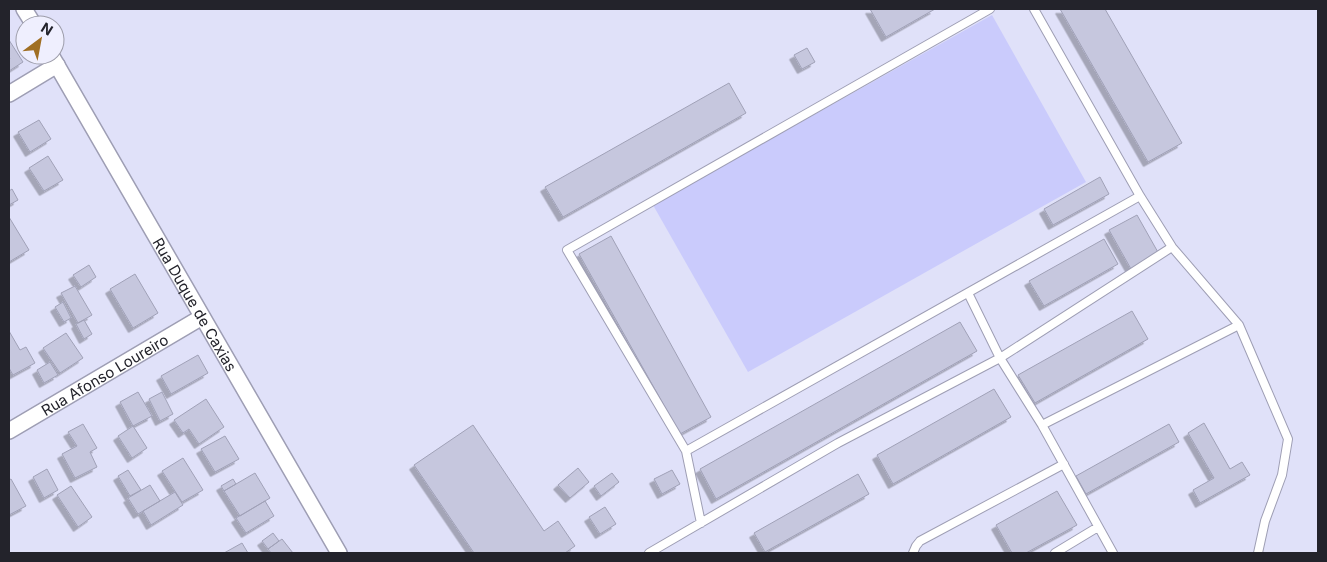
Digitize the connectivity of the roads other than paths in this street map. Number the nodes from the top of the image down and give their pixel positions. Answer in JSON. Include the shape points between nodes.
{"nodes":[{"id":1,"x":990,"y":9,"type":"edge"},
{"id":2,"x":1034,"y":9,"type":"edge"},
{"id":3,"x":47,"y":65,"type":"edge"},
{"id":4,"x":57,"y":65,"type":"edge"},
{"id":5,"x":9,"y":94,"type":"edge"},
{"id":6,"x":1140,"y":196,"type":"junction"},
{"id":7,"x":1172,"y":247,"type":"junction"},
{"id":8,"x":968,"y":293,"type":"junction"},
{"id":9,"x":202,"y":317,"type":"junction"},
{"id":10,"x":1239,"y":326,"type":"junction"},
{"id":11,"x":1000,"y":358,"type":"junction"},
{"id":12,"x":1042,"y":426,"type":"junction"},
{"id":13,"x":9,"y":431,"type":"edge"},
{"id":14,"x":686,"y":451,"type":"junction"},
{"id":15,"x":1064,"y":464,"type":"junction"},
{"id":16,"x":701,"y":523,"type":"junction"},
{"id":17,"x":1098,"y":527,"type":"junction"},
{"id":18,"x":339,"y":553,"type":"edge"},
{"id":19,"x":649,"y":553,"type":"edge"},
{"id":20,"x":913,"y":553,"type":"edge"},
{"id":21,"x":1055,"y":553,"type":"edge"},
{"id":22,"x":1113,"y":553,"type":"edge"},
{"id":23,"x":1258,"y":553,"type":"edge"}],
"edges":[{"from":1,"to":14,"type":"lane","via":[[567,250]]},
{"from":2,"to":6,"type":"lane"},
{"from":3,"to":5,"type":"street"},
{"from":4,"to":9,"type":"street","name":"Rua Duque de Caxias"},
{"from":6,"to":7,"type":"lane"},
{"from":6,"to":8,"type":"lane"},
{"from":7,"to":10,"type":"lane"},
{"from":7,"to":11,"type":"lane"},
{"from":8,"to":11,"type":"lane"},
{"from":8,"to":14,"type":"lane"},
{"from":9,"to":13,"type":"street","name":"Rua Afonso Loureiro"},
{"from":9,"to":18,"type":"street","name":"Rua Duque de Caxias"},
{"from":10,"to":12,"type":"lane"},
{"from":10,"to":23,"type":"lane","via":[[1288,439],[1282,475],[1265,521]]},
{"from":11,"to":12,"type":"lane"},
{"from":11,"to":16,"type":"lane","via":[[838,442]]},
{"from":12,"to":15,"type":"lane"},
{"from":14,"to":16,"type":"lane"},
{"from":15,"to":17,"type":"lane"},
{"from":15,"to":20,"type":"lane","via":[[920,541]]},
{"from":16,"to":19,"type":"lane"},
{"from":17,"to":21,"type":"lane"},
{"from":17,"to":22,"type":"lane"}]}
